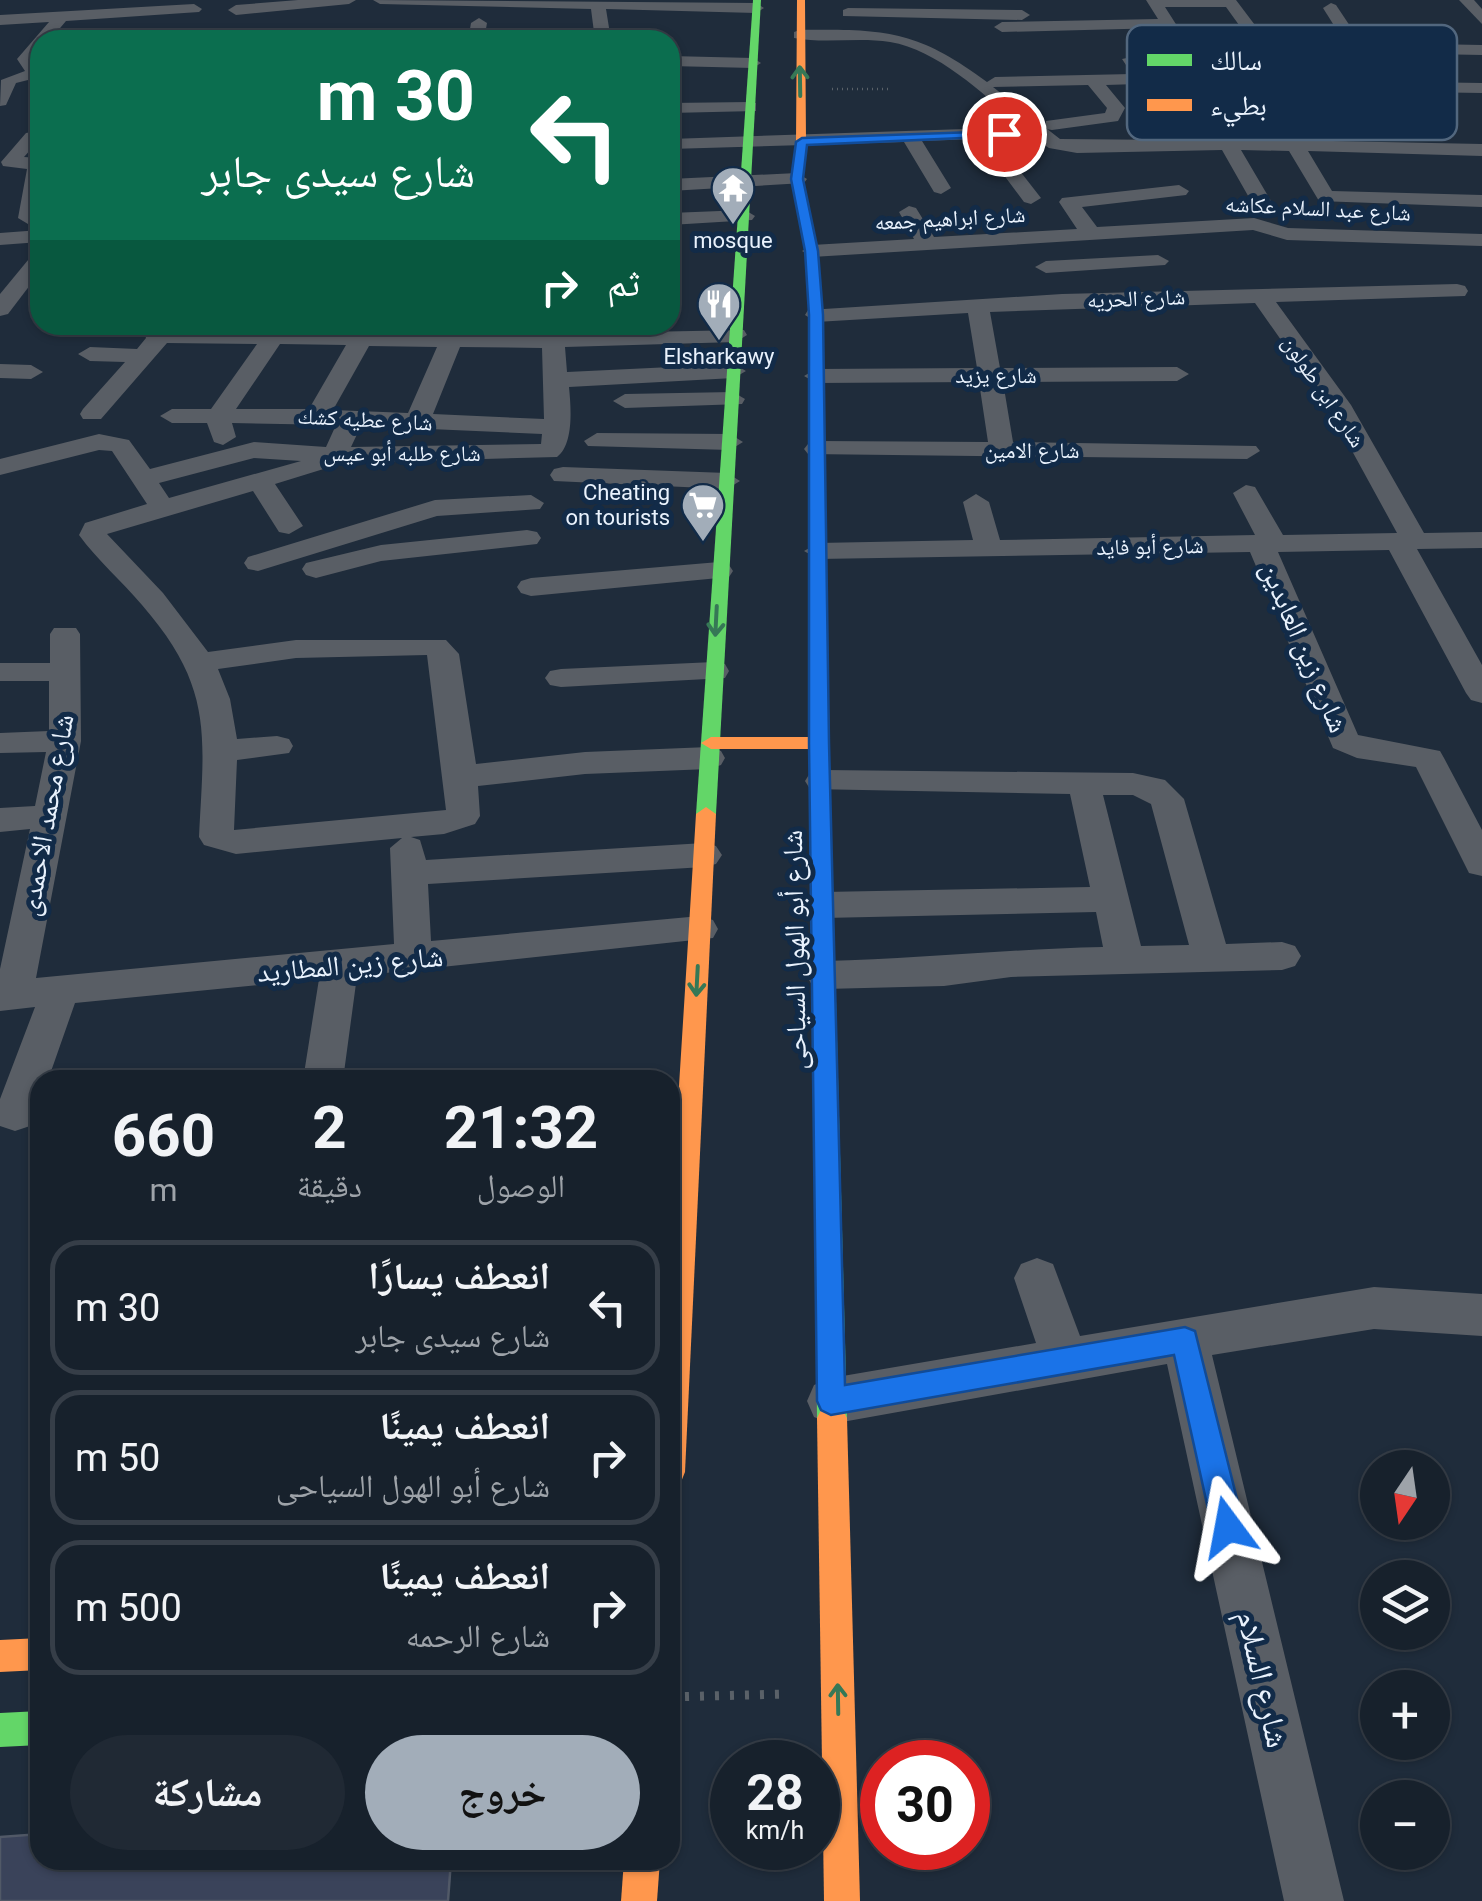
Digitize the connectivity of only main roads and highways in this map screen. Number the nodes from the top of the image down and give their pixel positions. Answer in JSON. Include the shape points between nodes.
{"nodes":[{"id":1,"x":757,"y":4,"type":"edge"},
{"id":2,"x":805,"y":15,"type":"edge"},
{"id":3,"x":819,"y":743,"type":"junction"},
{"id":4,"x":710,"y":750,"type":"junction"},
{"id":5,"x":680,"y":1291,"type":"edge"},
{"id":6,"x":30,"y":1654,"type":"edge"},
{"id":7,"x":0,"y":1656,"type":"edge"},
{"id":8,"x":30,"y":1728,"type":"edge"},
{"id":9,"x":0,"y":1730,"type":"edge"},
{"id":10,"x":641,"y":1870,"type":"edge"},
{"id":11,"x":639,"y":1901,"type":"edge"},
{"id":12,"x":842,"y":1901,"type":"edge"}],
"edges":[{"from":1,"to":4,"type":"main road","one_way":true},
{"from":3,"to":2,"type":"main road","name":"شارع أبو الهول السياحى","one_way":true,"via":[[816,315],[797,179]]},
{"from":3,"to":4,"type":"main road"},
{"from":12,"to":3,"type":"main road","name":"شارع أبو الهول السياحى","one_way":true},
{"from":4,"to":5,"type":"main road","one_way":true},
{"from":6,"to":7,"type":"main road"},
{"from":8,"to":9,"type":"main road"},
{"from":10,"to":11,"type":"main road"}]}
